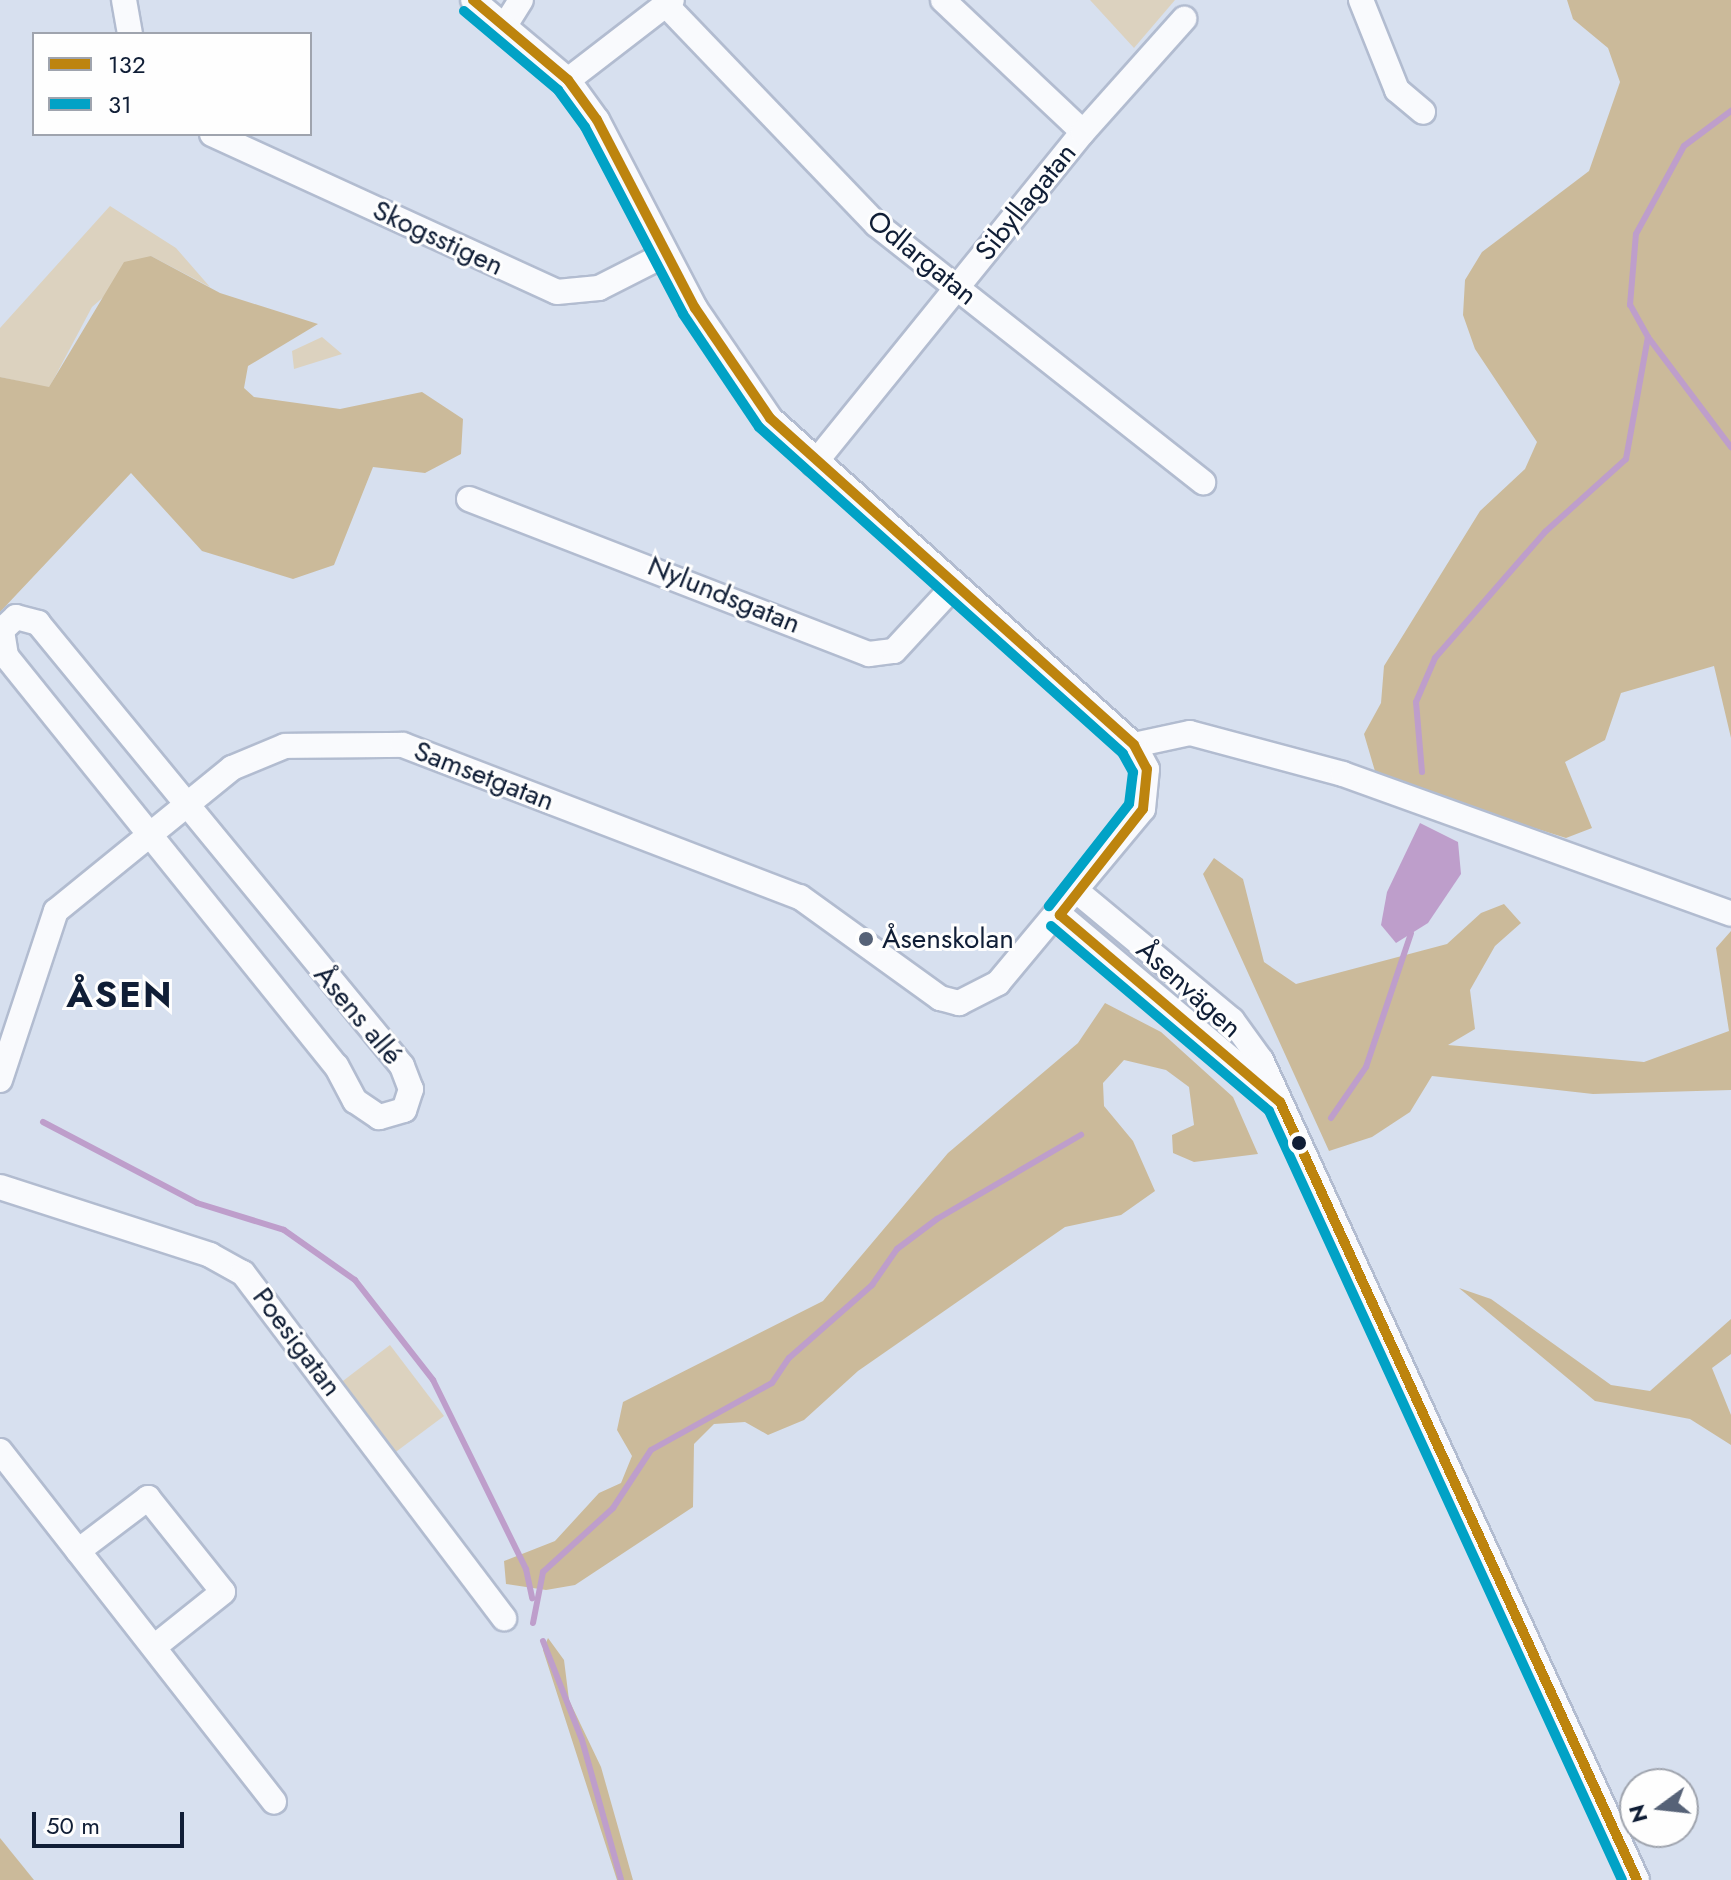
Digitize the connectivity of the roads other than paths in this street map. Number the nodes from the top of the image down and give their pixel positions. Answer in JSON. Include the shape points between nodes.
{"nodes":[{"id":1,"x":124,"y":0,"type":"edge"},
{"id":2,"x":473,"y":0,"type":"edge"},
{"id":3,"x":521,"y":0,"type":"edge"},
{"id":4,"x":943,"y":0,"type":"edge"},
{"id":5,"x":1361,"y":0,"type":"edge"},
{"id":6,"x":670,"y":3,"type":"edge"},
{"id":7,"x":1184,"y":19,"type":"dead end"},
{"id":8,"x":506,"y":24,"type":"junction"},
{"id":9,"x":130,"y":32,"type":"edge"},
{"id":10,"x":568,"y":80,"type":"junction"},
{"id":11,"x":1423,"y":112,"type":"dead end"},
{"id":12,"x":1083,"y":132,"type":"junction"},
{"id":13,"x":216,"y":136,"type":"edge"},
{"id":14,"x":666,"y":254,"type":"junction"},
{"id":15,"x":959,"y":286,"type":"junction"},
{"id":16,"x":814,"y":464,"type":"junction"},
{"id":17,"x":1203,"y":482,"type":"dead end"},
{"id":18,"x":469,"y":499,"type":"dead end"},
{"id":19,"x":955,"y":585,"type":"junction"},
{"id":20,"x":1134,"y":745,"type":"junction"},
{"id":21,"x":185,"y":804,"type":"junction"},
{"id":22,"x":147,"y":834,"type":"junction"},
{"id":23,"x":1079,"y":893,"type":"junction"},
{"id":24,"x":1731,"y":914,"type":"edge"},
{"id":25,"x":1060,"y":915,"type":"junction"},
{"id":26,"x":0,"y":1080,"type":"edge"},
{"id":27,"x":1280,"y":1102,"type":"junction"},
{"id":28,"x":0,"y":1187,"type":"edge"},
{"id":29,"x":0,"y":1451,"type":"edge"},
{"id":30,"x":78,"y":1551,"type":"junction"},
{"id":31,"x":504,"y":1618,"type":"dead end"},
{"id":32,"x":154,"y":1647,"type":"junction"},
{"id":33,"x":274,"y":1802,"type":"dead end"},
{"id":34,"x":1637,"y":1880,"type":"edge"}],
"edges":[{"from":1,"to":9,"type":"street"},
{"from":2,"to":8,"type":"street"},
{"from":3,"to":8,"type":"street"},
{"from":4,"to":12,"type":"street"},
{"from":5,"to":11,"type":"street","via":[[1397,90]]},
{"from":6,"to":10,"type":"street"},
{"from":6,"to":15,"type":"street","name":"Odlargatan","via":[[876,224]]},
{"from":7,"to":12,"type":"street","name":"Sibyllagatan"},
{"from":8,"to":10,"type":"street"},
{"from":10,"to":14,"type":"street","via":[[620,157]]},
{"from":12,"to":15,"type":"street","name":"Sibyllagatan"},
{"from":13,"to":14,"type":"street","name":"Skogsstigen","via":[[557,292],[599,288]]},
{"from":14,"to":16,"type":"street","via":[[735,376]]},
{"from":15,"to":16,"type":"street","name":"Sibyllagatan"},
{"from":15,"to":17,"type":"street","name":"Odlargatan"},
{"from":16,"to":19,"type":"street"},
{"from":18,"to":19,"type":"street","name":"Nylundsgatan","via":[[869,654],[894,651]]},
{"from":19,"to":20,"type":"street"},
{"from":20,"to":23,"type":"street","via":[[1147,769],[1143,809]]},
{"from":20,"to":24,"type":"street","via":[[1190,733],[1315,767]]},
{"from":21,"to":22,"type":"street","name":"Samsetgatan"},
{"from":21,"to":22,"type":"street","name":"Åsens allé","via":[[38,623],[8,622],[1,638],[6,656]]},
{"from":21,"to":22,"type":"street","name":"Åsens allé","via":[[409,1076],[404,1110],[379,1117],[355,1101],[336,1066]]},
{"from":21,"to":25,"type":"street","name":"Samsetgatan","via":[[255,754],[285,746],[403,745],[800,897],[940,998],[959,1003],[998,983]]},
{"from":22,"to":26,"type":"street","name":"Samsetgatan","via":[[56,911]]},
{"from":23,"to":25,"type":"street"},
{"from":23,"to":27,"type":"street","name":"Åsenvägen","via":[[1232,1020]]},
{"from":25,"to":27,"type":"street","name":"Åsenvägen"},
{"from":27,"to":34,"type":"street","name":"Åsenvägen"},
{"from":28,"to":31,"type":"street","name":"Poesigatan","via":[[210,1255],[243,1273]]},
{"from":29,"to":30,"type":"street"},
{"from":30,"to":32,"type":"street"},
{"from":30,"to":32,"type":"street","via":[[148,1498],[223,1592]]},
{"from":32,"to":33,"type":"street"}]}
